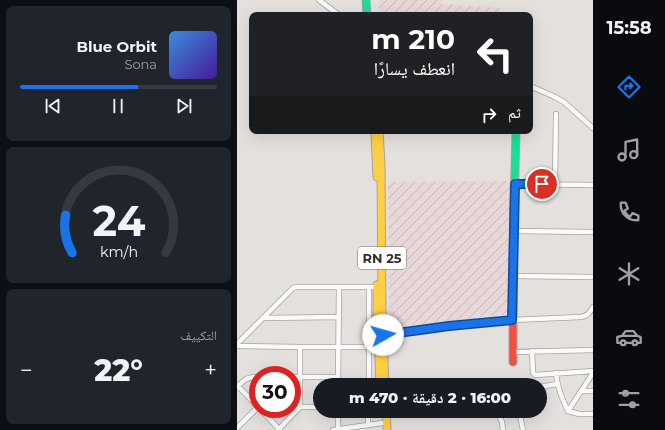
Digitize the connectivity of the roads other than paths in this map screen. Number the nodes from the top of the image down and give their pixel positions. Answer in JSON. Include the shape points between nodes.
{"nodes":[{"id":1,"x":319,"y":0,"type":"edge"},
{"id":2,"x":366,"y":0,"type":"edge"},
{"id":3,"x":371,"y":0,"type":"edge"},
{"id":4,"x":335,"y":12,"type":"edge"},
{"id":5,"x":367,"y":12,"type":"edge"},
{"id":6,"x":371,"y":12,"type":"edge"},
{"id":7,"x":533,"y":87,"type":"edge"},
{"id":8,"x":556,"y":114,"type":"dead end"},
{"id":9,"x":593,"y":128,"type":"edge"},
{"id":10,"x":375,"y":134,"type":"edge"},
{"id":11,"x":379,"y":134,"type":"edge"},
{"id":12,"x":516,"y":134,"type":"edge"},
{"id":13,"x":515,"y":184,"type":"junction"},
{"id":14,"x":555,"y":184,"type":"junction"},
{"id":15,"x":593,"y":185,"type":"edge"},
{"id":16,"x":514,"y":231,"type":"junction"},
{"id":17,"x":593,"y":232,"type":"edge"},
{"id":18,"x":513,"y":276,"type":"junction"},
{"id":19,"x":593,"y":277,"type":"edge"},
{"id":20,"x":339,"y":287,"type":"junction"},
{"id":21,"x":369,"y":287,"type":"junction"},
{"id":22,"x":377,"y":287,"type":"junction"},
{"id":23,"x":593,"y":307,"type":"edge"},
{"id":24,"x":339,"y":317,"type":"junction"},
{"id":25,"x":263,"y":318,"type":"junction"},
{"id":26,"x":512,"y":320,"type":"junction"},
{"id":27,"x":380,"y":335,"type":"junction"},
{"id":28,"x":237,"y":345,"type":"edge"},
{"id":29,"x":300,"y":347,"type":"junction"},
{"id":30,"x":339,"y":347,"type":"junction"},
{"id":31,"x":369,"y":347,"type":"junction"},
{"id":32,"x":378,"y":347,"type":"junction"},
{"id":33,"x":593,"y":350,"type":"edge"},
{"id":34,"x":532,"y":351,"type":"junction"},
{"id":35,"x":513,"y":352,"type":"junction"},
{"id":36,"x":513,"y":362,"type":"dead end"},
{"id":37,"x":300,"y":366,"type":"edge"},
{"id":38,"x":593,"y":372,"type":"edge"},
{"id":39,"x":556,"y":373,"type":"junction"},
{"id":40,"x":301,"y":377,"type":"edge"},
{"id":41,"x":338,"y":377,"type":"joint"},
{"id":42,"x":249,"y":378,"type":"edge"},
{"id":43,"x":369,"y":378,"type":"edge"},
{"id":44,"x":379,"y":378,"type":"edge"},
{"id":45,"x":384,"y":378,"type":"edge"},
{"id":46,"x":557,"y":384,"type":"junction"},
{"id":47,"x":237,"y":386,"type":"edge"},
{"id":48,"x":547,"y":386,"type":"edge"},
{"id":49,"x":582,"y":391,"type":"junction"},
{"id":50,"x":593,"y":391,"type":"edge"},
{"id":51,"x":249,"y":398,"type":"edge"},
{"id":52,"x":301,"y":407,"type":"edge"},
{"id":53,"x":313,"y":407,"type":"edge"},
{"id":54,"x":568,"y":411,"type":"junction"},
{"id":55,"x":593,"y":414,"type":"edge"},
{"id":56,"x":249,"y":417,"type":"edge"},
{"id":57,"x":268,"y":418,"type":"edge"},
{"id":58,"x":290,"y":418,"type":"edge"},
{"id":59,"x":337,"y":418,"type":"edge"},
{"id":60,"x":368,"y":418,"type":"edge"},
{"id":61,"x":386,"y":418,"type":"edge"},
{"id":62,"x":500,"y":418,"type":"edge"},
{"id":63,"x":520,"y":418,"type":"edge"},
{"id":64,"x":368,"y":424,"type":"junction"},
{"id":65,"x":382,"y":426,"type":"edge"},
{"id":66,"x":237,"y":428,"type":"edge"},
{"id":67,"x":279,"y":430,"type":"edge"},
{"id":68,"x":335,"y":430,"type":"edge"},
{"id":69,"x":387,"y":430,"type":"edge"},
{"id":70,"x":503,"y":430,"type":"edge"},
{"id":71,"x":523,"y":430,"type":"edge"}],
"edges":[{"from":1,"to":4,"type":"street"},
{"from":2,"to":5,"type":"main road"},
{"from":3,"to":6,"type":"main road"},
{"from":7,"to":9,"type":"street","via":[[565,102]]},
{"from":8,"to":14,"type":"street"},
{"from":10,"to":22,"type":"main road","number":"RN 25"},
{"from":11,"to":27,"type":"main road","number":"RN 25"},
{"from":12,"to":13,"type":"main road"},
{"from":13,"to":14,"type":"street"},
{"from":13,"to":16,"type":"main road"},
{"from":14,"to":15,"type":"street"},
{"from":16,"to":17,"type":"street"},
{"from":16,"to":18,"type":"main road"},
{"from":18,"to":19,"type":"street"},
{"from":18,"to":26,"type":"main road"},
{"from":20,"to":21,"type":"street"},
{"from":20,"to":24,"type":"street"},
{"from":20,"to":25,"type":"street","via":[[293,288]]},
{"from":21,"to":22,"type":"street"},
{"from":21,"to":31,"type":"street"},
{"from":22,"to":27,"type":"main road","number":"RN 25"},
{"from":23,"to":26,"type":"street","via":[[585,316]]},
{"from":24,"to":25,"type":"street"},
{"from":24,"to":30,"type":"street"},
{"from":25,"to":28,"type":"street"},
{"from":26,"to":27,"type":"street"},
{"from":26,"to":35,"type":"main road"},
{"from":27,"to":32,"type":"main road","number":"RN 25"},
{"from":27,"to":45,"type":"main road","number":"RN 25"},
{"from":28,"to":29,"type":"street"},
{"from":29,"to":30,"type":"street"},
{"from":29,"to":37,"type":"street"},
{"from":30,"to":31,"type":"street"},
{"from":30,"to":41,"type":"street"},
{"from":31,"to":32,"type":"street"},
{"from":31,"to":43,"type":"street"},
{"from":32,"to":44,"type":"main road","number":"RN 25"},
{"from":33,"to":34,"type":"street"},
{"from":34,"to":35,"type":"street"},
{"from":34,"to":39,"type":"street","via":[[534,374]]},
{"from":35,"to":36,"type":"main road"},
{"from":38,"to":39,"type":"street"},
{"from":38,"to":49,"type":"street"},
{"from":39,"to":46,"type":"street"},
{"from":40,"to":41,"type":"street"},
{"from":42,"to":47,"type":"street"},
{"from":46,"to":48,"type":"street"},
{"from":46,"to":54,"type":"street"},
{"from":47,"to":51,"type":"street"},
{"from":49,"to":50,"type":"street"},
{"from":49,"to":54,"type":"street"},
{"from":52,"to":53,"type":"street"},
{"from":54,"to":55,"type":"street"},
{"from":56,"to":66,"type":"street"},
{"from":57,"to":67,"type":"street"},
{"from":58,"to":67,"type":"street"},
{"from":59,"to":68,"type":"street"},
{"from":60,"to":64,"type":"street"},
{"from":61,"to":69,"type":"main road"},
{"from":62,"to":70,"type":"street"},
{"from":63,"to":71,"type":"street"},
{"from":64,"to":65,"type":"street"},
{"from":64,"to":68,"type":"street"}]}
